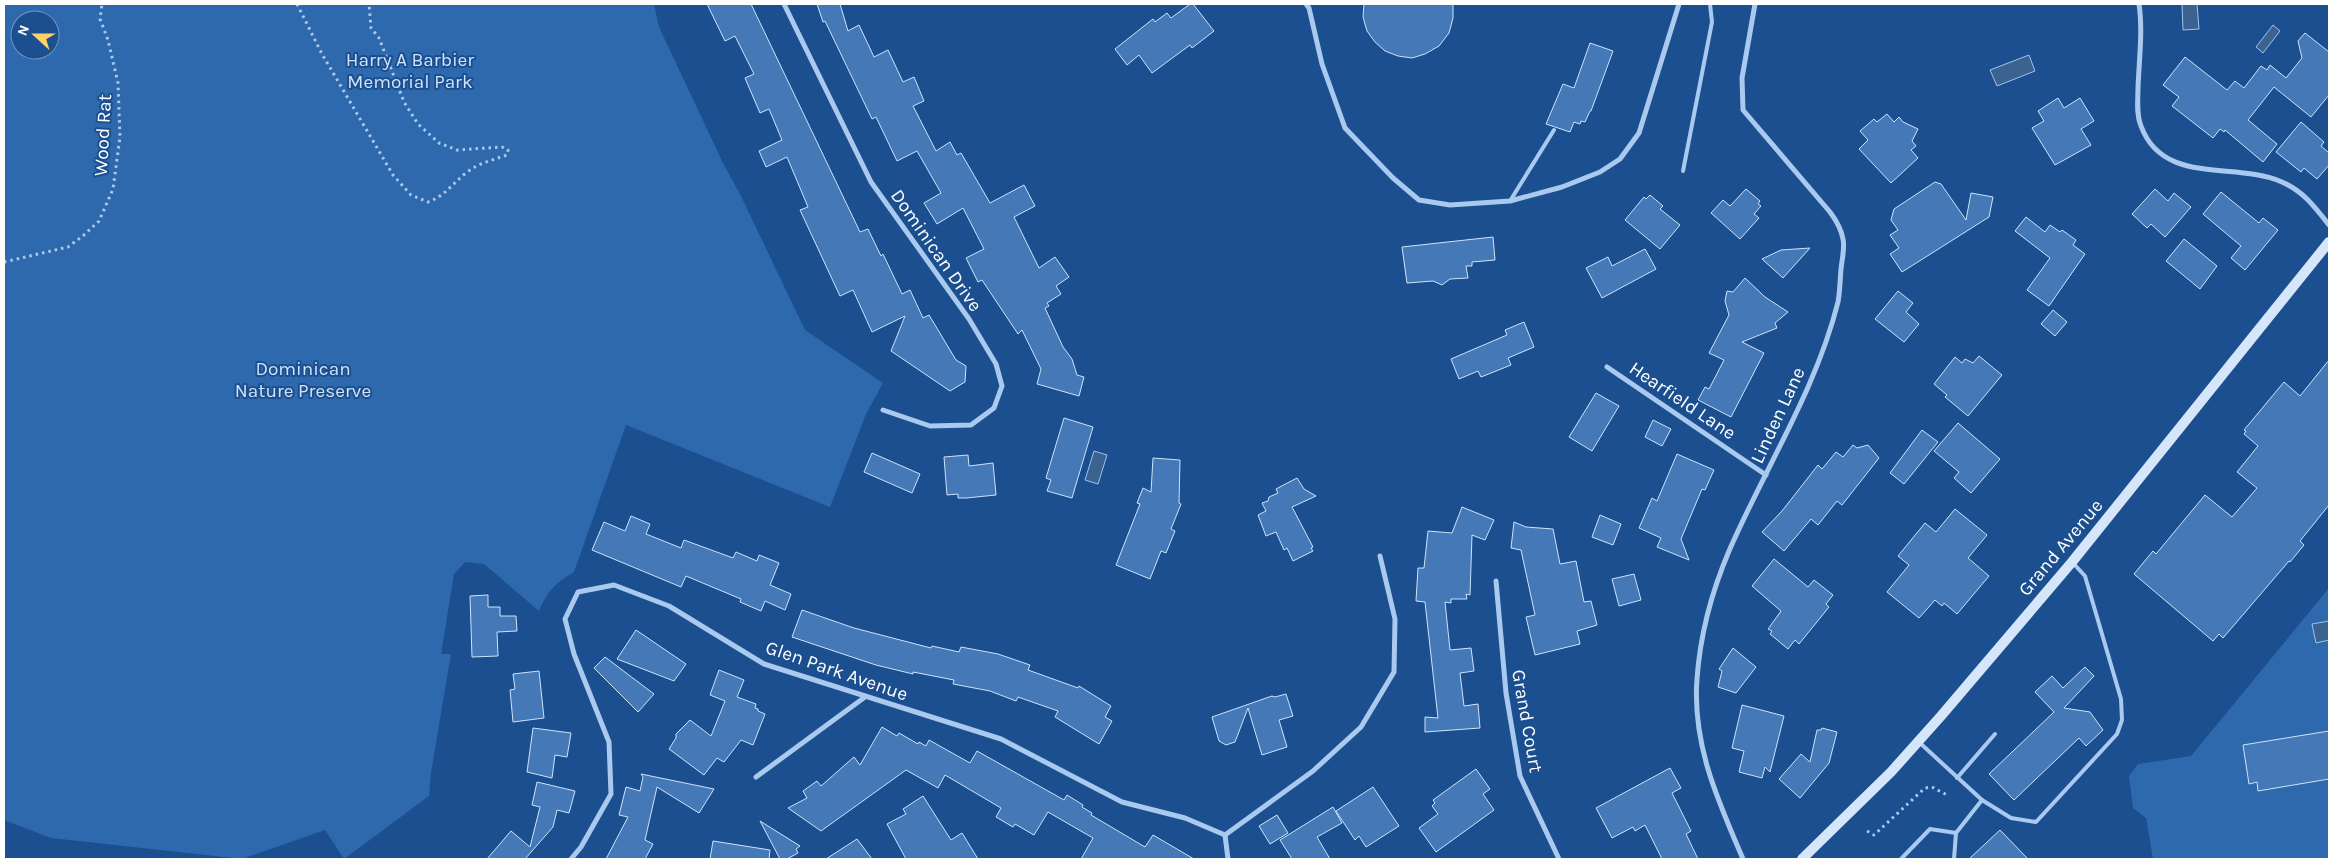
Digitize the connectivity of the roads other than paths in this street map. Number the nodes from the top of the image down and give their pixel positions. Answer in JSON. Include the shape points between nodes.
{"nodes":[{"id":1,"x":784,"y":4,"type":"edge"},
{"id":2,"x":1306,"y":4,"type":"edge"},
{"id":3,"x":1679,"y":4,"type":"edge"},
{"id":4,"x":1710,"y":4,"type":"edge"},
{"id":5,"x":1756,"y":4,"type":"edge"},
{"id":6,"x":2139,"y":4,"type":"edge"},
{"id":7,"x":1554,"y":130,"type":"dead end"},
{"id":8,"x":1683,"y":171,"type":"dead end"},
{"id":9,"x":1510,"y":201,"type":"junction"},
{"id":10,"x":2329,"y":225,"type":"edge"},
{"id":11,"x":2329,"y":242,"type":"edge"},
{"id":12,"x":1607,"y":367,"type":"dead end"},
{"id":13,"x":883,"y":410,"type":"dead end"},
{"id":14,"x":1766,"y":475,"type":"junction"},
{"id":15,"x":1380,"y":556,"type":"dead end"},
{"id":16,"x":2072,"y":562,"type":"junction"},
{"id":17,"x":1496,"y":581,"type":"dead end"},
{"id":18,"x":865,"y":697,"type":"junction"},
{"id":19,"x":1995,"y":734,"type":"dead end"},
{"id":20,"x":1918,"y":741,"type":"junction"},
{"id":21,"x":756,"y":777,"type":"dead end"},
{"id":22,"x":1958,"y":778,"type":"junction"},
{"id":23,"x":1982,"y":800,"type":"junction"},
{"id":24,"x":1956,"y":833,"type":"junction"},
{"id":25,"x":1225,"y":835,"type":"junction"},
{"id":26,"x":571,"y":859,"type":"edge"},
{"id":27,"x":1228,"y":859,"type":"edge"},
{"id":28,"x":1559,"y":859,"type":"edge"},
{"id":29,"x":1743,"y":859,"type":"edge"},
{"id":30,"x":1802,"y":859,"type":"edge"},
{"id":31,"x":1901,"y":859,"type":"edge"},
{"id":32,"x":1954,"y":859,"type":"edge"}],
"edges":[{"from":1,"to":13,"type":"street","name":"Dominican Drive","via":[[871,182],[968,319],[996,364],[1002,386],[994,408],[971,425],[930,426]]},
{"from":2,"to":9,"type":"street","via":[[1310,8],[1322,64],[1345,128],[1393,178],[1419,200],[1450,205]]},
{"from":3,"to":9,"type":"street","via":[[1640,133],[1620,159],[1600,172],[1562,187]]},
{"from":4,"to":8,"type":"lane","via":[[1712,22]]},
{"from":5,"to":14,"type":"street","name":"Linden Lane","via":[[1742,78],[1743,110],[1830,212],[1844,240],[1838,301],[1821,357]]},
{"from":6,"to":10,"type":"street","via":[[2138,110],[2140,125],[2157,151],[2185,166],[2281,181],[2303,193]]},
{"from":7,"to":9,"type":"lane"},
{"from":11,"to":16,"type":"street","name":"Grand Avenue"},
{"from":12,"to":14,"type":"street","name":"Hearfield Lane"},
{"from":14,"to":29,"type":"street","name":"Linden Lane","via":[[1729,551],[1714,593],[1697,679],[1698,714],[1714,792]]},
{"from":15,"to":25,"type":"street","via":[[1395,619],[1394,672],[1361,726],[1313,771]]},
{"from":16,"to":20,"type":"street","name":"Grand Avenue"},
{"from":16,"to":23,"type":"lane","via":[[2085,576],[2121,699],[2122,720],[2118,734],[2036,822],[2011,818]]},
{"from":17,"to":28,"type":"street","name":"Grand Court","via":[[1506,693],[1520,776]]},
{"from":18,"to":21,"type":"street"},
{"from":18,"to":25,"type":"street","name":"Glen Park Avenue","via":[[1001,739],[1122,802],[1185,818]]},
{"from":18,"to":26,"type":"street","name":"Glen Park Avenue","via":[[764,664],[668,606],[614,585],[578,592],[565,619],[574,654],[609,742],[611,794]]},
{"from":19,"to":22,"type":"lane"},
{"from":20,"to":22,"type":"lane"},
{"from":20,"to":30,"type":"street","name":"Grand Avenue"},
{"from":22,"to":23,"type":"lane"},
{"from":23,"to":24,"type":"lane"},
{"from":24,"to":31,"type":"lane","via":[[1930,829]]},
{"from":24,"to":32,"type":"lane"},
{"from":25,"to":27,"type":"street"}]}
